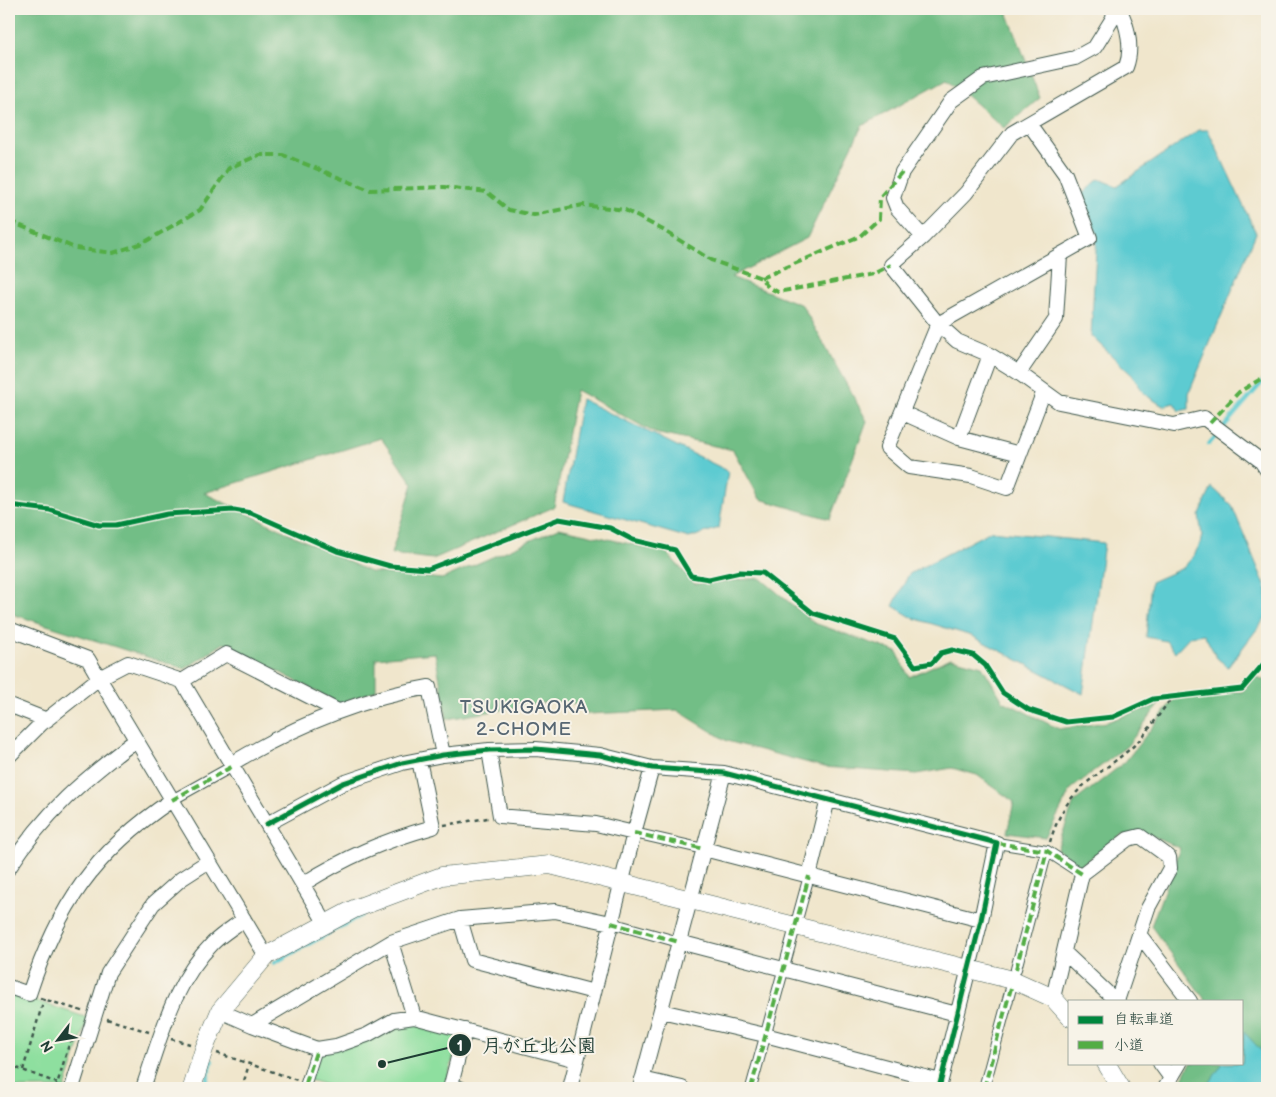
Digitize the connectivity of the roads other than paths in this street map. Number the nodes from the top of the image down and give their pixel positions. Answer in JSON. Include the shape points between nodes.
{"nodes":[{"id":1,"x":1114,"y":9,"type":"edge"},
{"id":2,"x":1119,"y":9,"type":"edge"},
{"id":3,"x":1030,"y":124,"type":"junction"},
{"id":4,"x":923,"y":237,"type":"junction"},
{"id":5,"x":1060,"y":255,"type":"junction"},
{"id":6,"x":938,"y":324,"type":"junction"},
{"id":7,"x":990,"y":355,"type":"junction"},
{"id":8,"x":1019,"y":373,"type":"junction"},
{"id":9,"x":1044,"y":391,"type":"junction"},
{"id":10,"x":903,"y":413,"type":"junction"},
{"id":11,"x":959,"y":438,"type":"junction"},
{"id":12,"x":1020,"y":454,"type":"junction"},
{"id":13,"x":1267,"y":470,"type":"edge"},
{"id":14,"x":9,"y":629,"type":"edge"},
{"id":15,"x":99,"y":678,"type":"junction"},
{"id":16,"x":182,"y":681,"type":"junction"},
{"id":17,"x":9,"y":705,"type":"edge"},
{"id":18,"x":338,"y":711,"type":"junction"},
{"id":19,"x":46,"y":720,"type":"junction"},
{"id":20,"x":136,"y":740,"type":"junction"},
{"id":21,"x":489,"y":750,"type":"junction"},
{"id":22,"x":443,"y":755,"type":"junction"},
{"id":23,"x":9,"y":756,"type":"edge"},
{"id":24,"x":419,"y":760,"type":"junction"},
{"id":25,"x":232,"y":765,"type":"junction"},
{"id":26,"x":652,"y":768,"type":"junction"},
{"id":27,"x":724,"y":773,"type":"junction"},
{"id":28,"x":828,"y":799,"type":"junction"},
{"id":29,"x":172,"y":800,"type":"junction"},
{"id":30,"x":267,"y":824,"type":"junction"},
{"id":31,"x":634,"y":833,"type":"junction"},
{"id":32,"x":997,"y":843,"type":"junction"},
{"id":33,"x":704,"y":849,"type":"junction"},
{"id":34,"x":1047,"y":851,"type":"junction"},
{"id":35,"x":209,"y":861,"type":"junction"},
{"id":36,"x":9,"y":868,"type":"edge"},
{"id":37,"x":1082,"y":874,"type":"junction"},
{"id":38,"x":809,"y":876,"type":"junction"},
{"id":39,"x":622,"y":882,"type":"junction"},
{"id":40,"x":303,"y":884,"type":"junction"},
{"id":41,"x":691,"y":898,"type":"junction"},
{"id":42,"x":460,"y":919,"type":"junction"},
{"id":43,"x":244,"y":920,"type":"junction"},
{"id":44,"x":981,"y":920,"type":"junction"},
{"id":45,"x":611,"y":923,"type":"junction"},
{"id":46,"x":326,"y":924,"type":"junction"},
{"id":47,"x":796,"y":925,"type":"junction"},
{"id":48,"x":1139,"y":934,"type":"junction"},
{"id":49,"x":391,"y":942,"type":"junction"},
{"id":50,"x":679,"y":942,"type":"junction"},
{"id":51,"x":1064,"y":952,"type":"junction"},
{"id":52,"x":266,"y":956,"type":"junction"},
{"id":53,"x":969,"y":968,"type":"junction"},
{"id":54,"x":784,"y":969,"type":"junction"},
{"id":55,"x":1016,"y":969,"type":"dead end"},
{"id":56,"x":9,"y":987,"type":"edge"},
{"id":57,"x":1011,"y":988,"type":"dead end"},
{"id":58,"x":594,"y":992,"type":"junction"},
{"id":59,"x":1053,"y":998,"type":"junction"},
{"id":60,"x":1115,"y":1000,"type":"edge"},
{"id":61,"x":1116,"y":1000,"type":"edge"},
{"id":62,"x":1189,"y":1000,"type":"edge"},
{"id":63,"x":220,"y":1010,"type":"junction"},
{"id":64,"x":661,"y":1011,"type":"junction"},
{"id":65,"x":957,"y":1014,"type":"junction"},
{"id":66,"x":1068,"y":1014,"type":"edge"},
{"id":67,"x":414,"y":1017,"type":"junction"},
{"id":68,"x":252,"y":1025,"type":"junction"},
{"id":69,"x":465,"y":1030,"type":"junction"},
{"id":70,"x":765,"y":1035,"type":"junction"},
{"id":71,"x":317,"y":1049,"type":"junction"},
{"id":72,"x":577,"y":1060,"type":"junction"},
{"id":73,"x":1107,"y":1064,"type":"edge"},
{"id":74,"x":1160,"y":1064,"type":"edge"},
{"id":75,"x":1179,"y":1064,"type":"edge"},
{"id":76,"x":306,"y":1083,"type":"road end"},
{"id":77,"x":641,"y":1083,"type":"edge"},
{"id":78,"x":1168,"y":1083,"type":"edge"},
{"id":79,"x":939,"y":1084,"type":"edge"},
{"id":80,"x":72,"y":1088,"type":"edge"},
{"id":81,"x":143,"y":1088,"type":"edge"},
{"id":82,"x":192,"y":1088,"type":"edge"},
{"id":83,"x":460,"y":1088,"type":"edge"},
{"id":84,"x":570,"y":1088,"type":"edge"},
{"id":85,"x":682,"y":1088,"type":"edge"},
{"id":86,"x":751,"y":1088,"type":"edge"},
{"id":87,"x":984,"y":1088,"type":"edge"},
{"id":88,"x":1121,"y":1088,"type":"edge"}],
"edges":[{"from":1,"to":4,"type":"street","via":[[1113,18],[1095,47],[1075,58],[983,78],[951,101],[902,172],[893,198],[897,208]]},
{"from":2,"to":3,"type":"street","via":[[1128,31],[1129,59],[1126,67]]},
{"from":3,"to":4,"type":"street","via":[[1012,133],[966,193]]},
{"from":3,"to":5,"type":"street","via":[[1065,174],[1090,238]]},
{"from":4,"to":6,"type":"street","via":[[892,266]]},
{"from":5,"to":6,"type":"street"},
{"from":5,"to":8,"type":"street","via":[[1056,319]]},
{"from":6,"to":7,"type":"street","via":[[957,341]]},
{"from":6,"to":10,"type":"street"},
{"from":7,"to":8,"type":"street"},
{"from":7,"to":11,"type":"street"},
{"from":8,"to":9,"type":"street"},
{"from":9,"to":12,"type":"street"},
{"from":9,"to":13,"type":"street","via":[[1059,402],[1174,425],[1204,418],[1261,461]]},
{"from":10,"to":11,"type":"street"},
{"from":10,"to":12,"type":"street","via":[[888,448],[909,467],[971,476],[1007,488]]},
{"from":11,"to":12,"type":"street"},
{"from":14,"to":15,"type":"street","via":[[88,659]]},
{"from":15,"to":16,"type":"street","via":[[128,663]]},
{"from":15,"to":19,"type":"street"},
{"from":15,"to":20,"type":"street"},
{"from":16,"to":18,"type":"street","via":[[226,654]]},
{"from":16,"to":25,"type":"street"},
{"from":17,"to":19,"type":"street"},
{"from":18,"to":22,"type":"street","via":[[399,692],[429,687]]},
{"from":18,"to":25,"type":"street","via":[[282,735]]},
{"from":19,"to":23,"type":"street"},
{"from":20,"to":29,"type":"street"},
{"from":20,"to":36,"type":"street","via":[[91,774],[53,809]]},
{"from":21,"to":22,"type":"street"},
{"from":21,"to":26,"type":"street","via":[[536,748],[600,756]]},
{"from":21,"to":31,"type":"street","via":[[500,816],[596,824]]},
{"from":22,"to":24,"type":"street"},
{"from":24,"to":30,"type":"street","via":[[343,783]]},
{"from":24,"to":40,"type":"street","via":[[433,827],[341,860]]},
{"from":25,"to":29,"type":"street"},
{"from":25,"to":30,"type":"street"},
{"from":26,"to":27,"type":"street"},
{"from":26,"to":31,"type":"street"},
{"from":27,"to":28,"type":"street"},
{"from":27,"to":33,"type":"street"},
{"from":28,"to":32,"type":"street"},
{"from":28,"to":38,"type":"street"},
{"from":29,"to":35,"type":"street"},
{"from":29,"to":56,"type":"street","via":[[138,825],[81,883],[56,923],[29,994]]},
{"from":30,"to":40,"type":"street"},
{"from":31,"to":33,"type":"street"},
{"from":31,"to":39,"type":"street"},
{"from":32,"to":34,"type":"street"},
{"from":32,"to":44,"type":"street"},
{"from":33,"to":38,"type":"street"},
{"from":33,"to":41,"type":"street"},
{"from":34,"to":37,"type":"street"},
{"from":34,"to":55,"type":"street"},
{"from":35,"to":43,"type":"street"},
{"from":35,"to":80,"type":"street","via":[[180,879],[153,904],[108,973]]},
{"from":37,"to":48,"type":"street","via":[[1128,839],[1140,836],[1169,857],[1170,868],[1152,897]]},
{"from":37,"to":51,"type":"street"},
{"from":38,"to":44,"type":"street"},
{"from":38,"to":47,"type":"street"},
{"from":39,"to":41,"type":"street"},
{"from":39,"to":45,"type":"street"},
{"from":39,"to":46,"type":"street","via":[[550,865],[442,876],[354,909]]},
{"from":40,"to":46,"type":"street"},
{"from":41,"to":47,"type":"street"},
{"from":41,"to":50,"type":"street"},
{"from":42,"to":45,"type":"street","via":[[555,911]]},
{"from":42,"to":49,"type":"street"},
{"from":42,"to":58,"type":"street","via":[[472,960]]},
{"from":43,"to":52,"type":"street"},
{"from":43,"to":81,"type":"street","via":[[214,941],[181,983]]},
{"from":44,"to":53,"type":"street"},
{"from":45,"to":50,"type":"street"},
{"from":45,"to":58,"type":"street"},
{"from":46,"to":52,"type":"street"},
{"from":47,"to":53,"type":"street"},
{"from":47,"to":54,"type":"street"},
{"from":48,"to":61,"type":"street"},
{"from":48,"to":62,"type":"street"},
{"from":49,"to":67,"type":"street"},
{"from":49,"to":68,"type":"street"},
{"from":50,"to":54,"type":"street"},
{"from":50,"to":64,"type":"street"},
{"from":51,"to":59,"type":"street"},
{"from":51,"to":60,"type":"street"},
{"from":52,"to":63,"type":"street"},
{"from":53,"to":59,"type":"street","via":[[1013,980]]},
{"from":53,"to":65,"type":"street"},
{"from":54,"to":65,"type":"street"},
{"from":54,"to":70,"type":"street"},
{"from":57,"to":87,"type":"street"},
{"from":58,"to":72,"type":"street"},
{"from":59,"to":66,"type":"street"},
{"from":63,"to":68,"type":"street"},
{"from":63,"to":82,"type":"street","via":[[200,1048]]},
{"from":64,"to":70,"type":"street"},
{"from":64,"to":77,"type":"street"},
{"from":65,"to":79,"type":"street"},
{"from":67,"to":69,"type":"street"},
{"from":67,"to":71,"type":"street","via":[[394,1020],[367,1035],[327,1049]]},
{"from":68,"to":71,"type":"street"},
{"from":69,"to":72,"type":"street"},
{"from":69,"to":83,"type":"street","via":[[451,1085]]},
{"from":70,"to":79,"type":"street"},
{"from":70,"to":86,"type":"street"},
{"from":71,"to":76,"type":"street"},
{"from":72,"to":84,"type":"street"},
{"from":73,"to":88,"type":"street"},
{"from":74,"to":78,"type":"street"},
{"from":75,"to":78,"type":"street"},
{"from":77,"to":85,"type":"street"}]}
